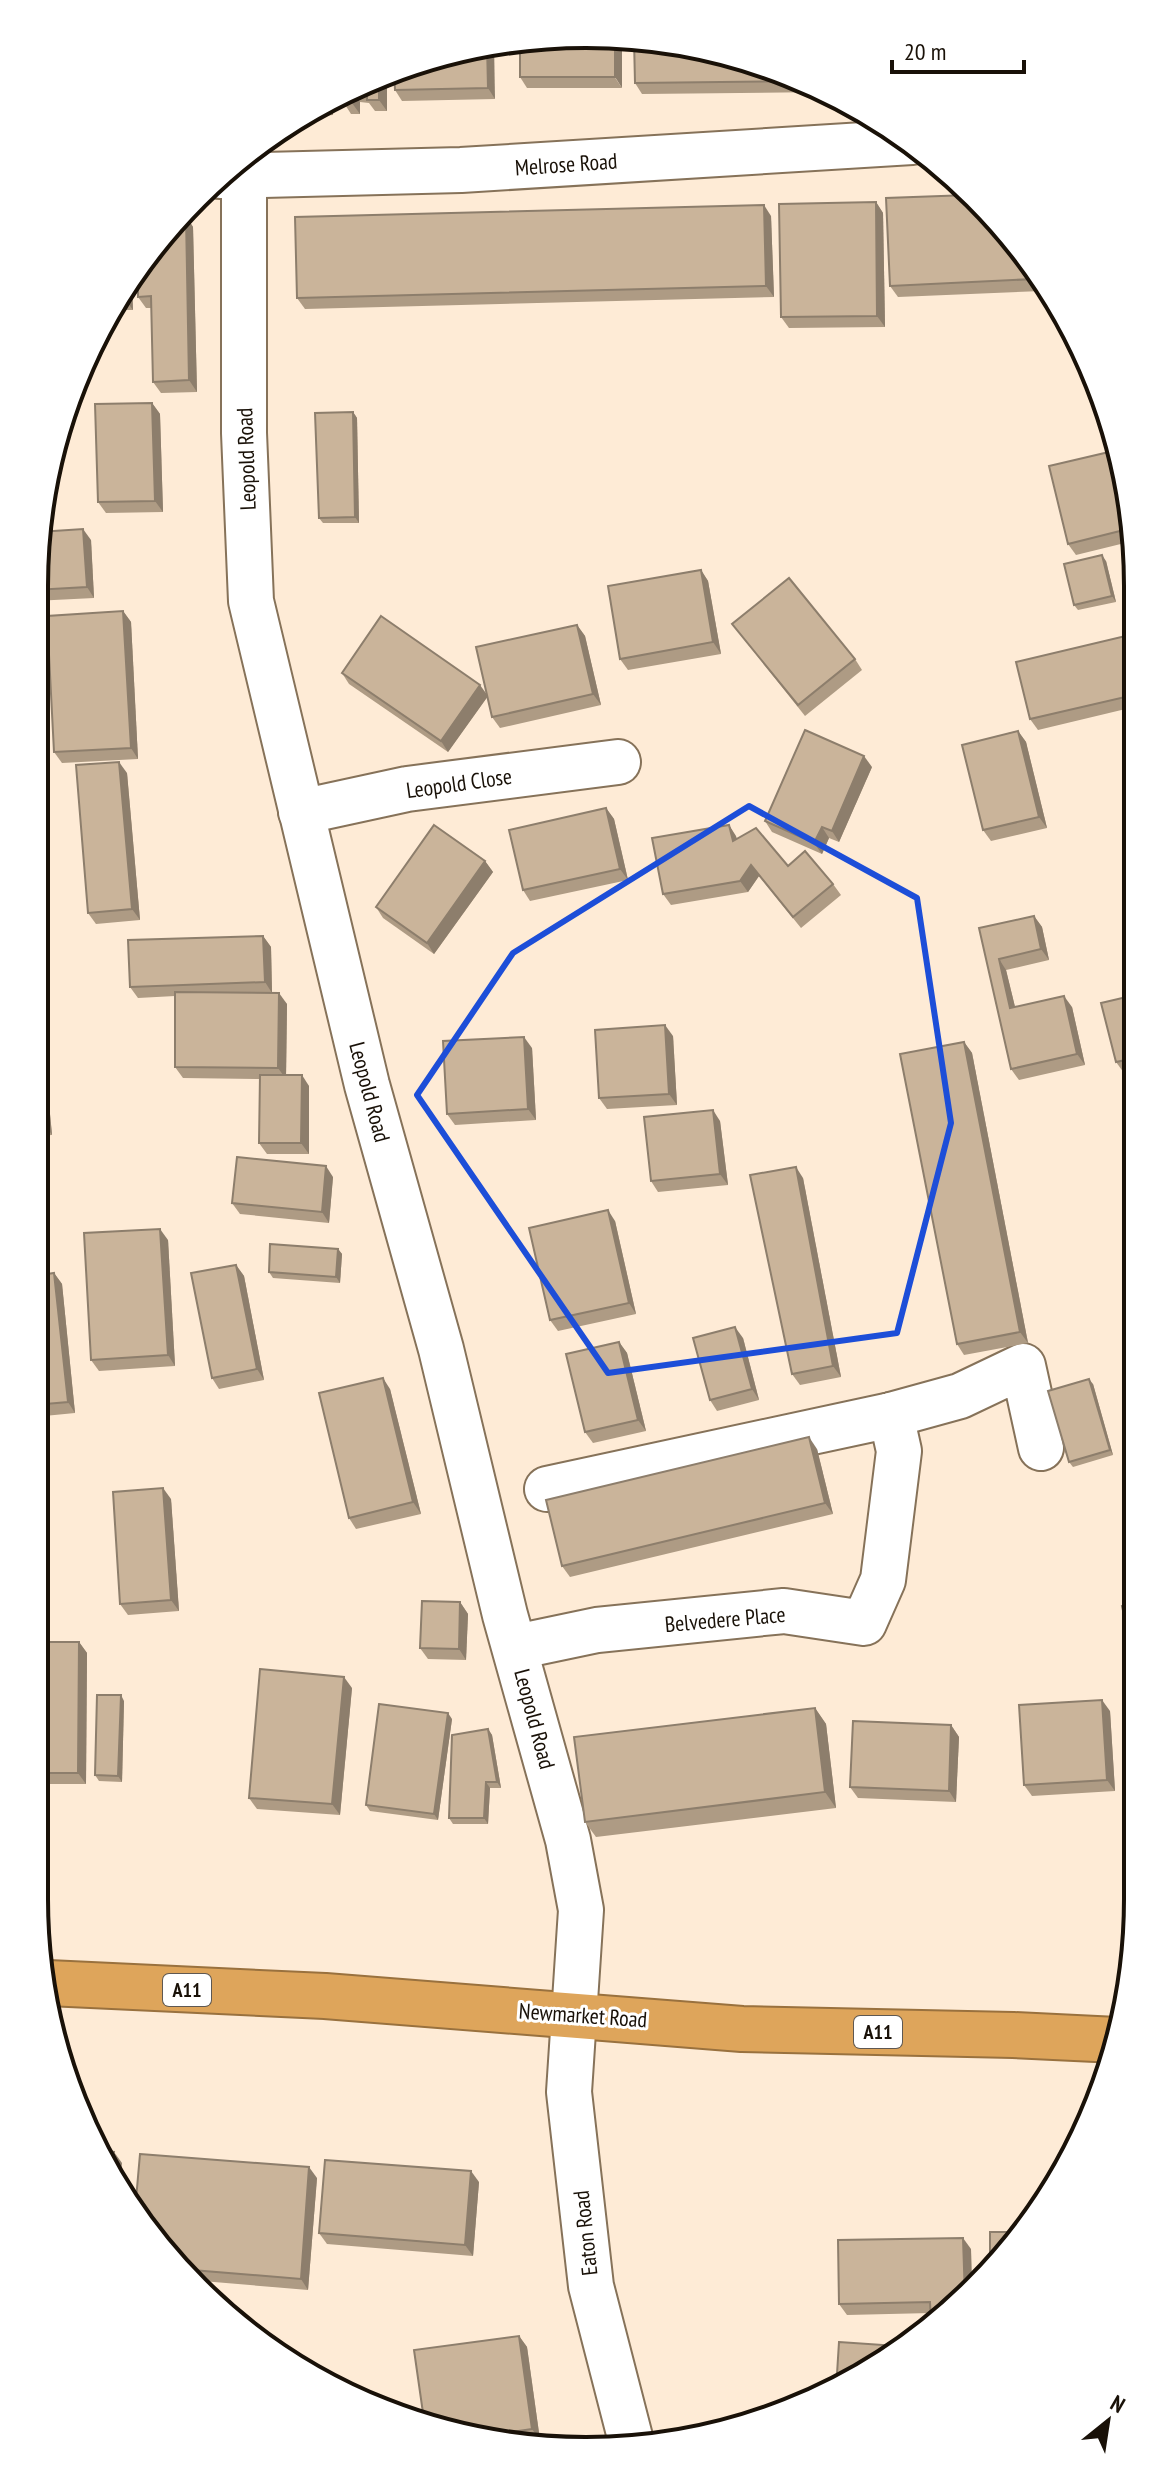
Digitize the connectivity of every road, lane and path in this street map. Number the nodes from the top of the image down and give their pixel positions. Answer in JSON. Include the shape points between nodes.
{"nodes":[{"id":1,"x":891,"y":143,"type":"edge"},
{"id":2,"x":246,"y":169,"type":"edge"},
{"id":3,"x":236,"y":178,"type":"edge"},
{"id":4,"x":618,"y":762,"type":"dead end"},
{"id":5,"x":301,"y":812,"type":"junction"},
{"id":6,"x":891,"y":1415,"type":"junction"},
{"id":7,"x":1041,"y":1448,"type":"dead end"},
{"id":8,"x":547,"y":1489,"type":"dead end"},
{"id":9,"x":516,"y":1647,"type":"junction"},
{"id":10,"x":55,"y":1983,"type":"edge"},
{"id":11,"x":574,"y":2015,"type":"junction"},
{"id":12,"x":1106,"y":2039,"type":"edge"},
{"id":13,"x":629,"y":2435,"type":"edge"}],
"edges":[{"from":1,"to":2,"type":"street","name":"Melrose Road","via":[[461,170]]},
{"from":3,"to":5,"type":"street","name":"Leopold Road","via":[[251,601]]},
{"from":4,"to":5,"type":"street","name":"Leopold Close","via":[[407,789]]},
{"from":5,"to":9,"type":"street","name":"Leopold Road","via":[[367,1085]]},
{"from":6,"to":7,"type":"street","via":[[960,1396],[1023,1366]]},
{"from":6,"to":8,"type":"street"},
{"from":6,"to":9,"type":"street","name":"Belvedere Place","via":[[899,1451],[883,1580],[864,1623],[784,1611],[597,1630]]},
{"from":9,"to":11,"type":"street","name":"Leopold Road","via":[[568,1840],[581,1910]]},
{"from":10,"to":11,"type":"highway","name":"Newmarket Road","number":"A11"},
{"from":11,"to":12,"type":"highway","name":"Newmarket Road","number":"A11","via":[[742,2029]]},
{"from":11,"to":13,"type":"street","name":"Eaton Road","via":[[569,2092],[591,2286]]}]}
